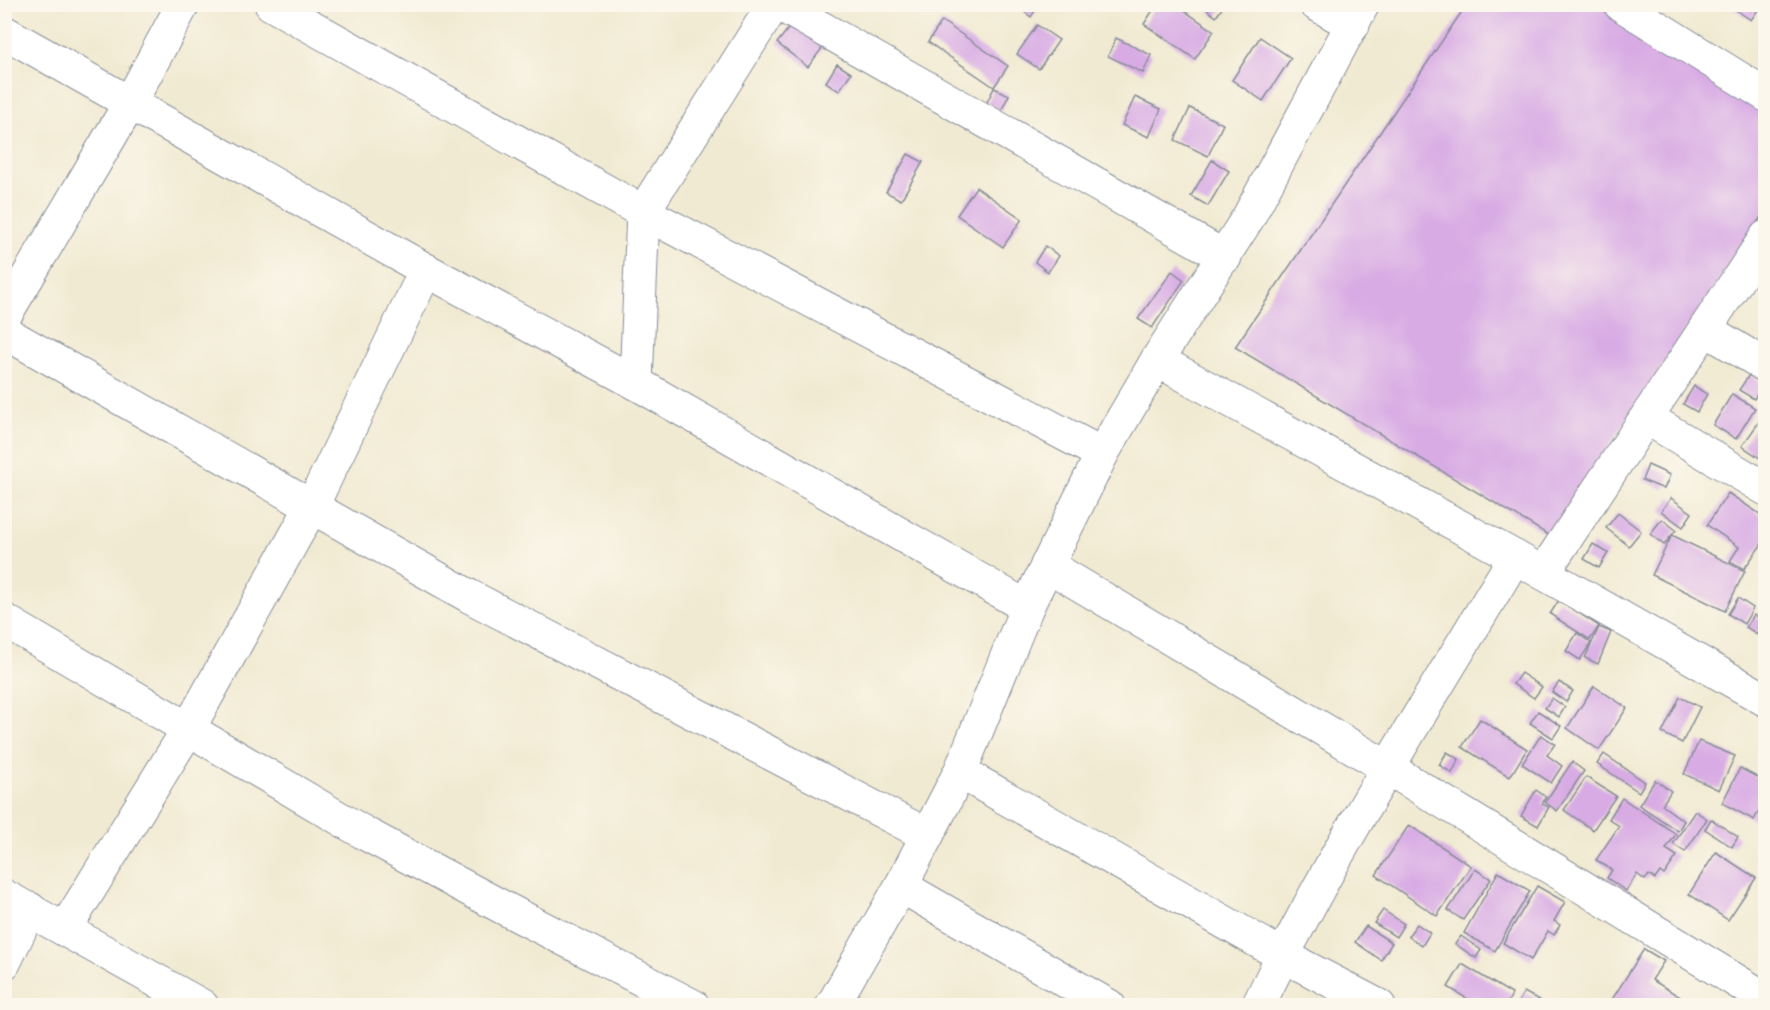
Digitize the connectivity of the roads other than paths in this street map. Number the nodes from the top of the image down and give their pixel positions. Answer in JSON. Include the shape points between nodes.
{"nodes":[{"id":1,"x":183,"y":4,"type":"edge"},
{"id":2,"x":271,"y":4,"type":"edge"},
{"id":3,"x":776,"y":4,"type":"edge"},
{"id":4,"x":1316,"y":4,"type":"edge"},
{"id":5,"x":1620,"y":4,"type":"edge"},
{"id":6,"x":1358,"y":15,"type":"edge"},
{"id":7,"x":4,"y":32,"type":"edge"},
{"id":8,"x":1766,"y":95,"type":"edge"},
{"id":9,"x":130,"y":103,"type":"junction"},
{"id":10,"x":643,"y":212,"type":"junction"},
{"id":11,"x":1766,"y":237,"type":"edge"},
{"id":12,"x":1225,"y":257,"type":"junction"},
{"id":13,"x":426,"y":270,"type":"junction"},
{"id":14,"x":4,"y":317,"type":"edge"},
{"id":15,"x":1705,"y":329,"type":"junction"},
{"id":16,"x":4,"y":332,"type":"edge"},
{"id":17,"x":1157,"y":360,"type":"junction"},
{"id":18,"x":1766,"y":366,"type":"edge"},
{"id":19,"x":636,"y":383,"type":"junction"},
{"id":20,"x":1647,"y":418,"type":"junction"},
{"id":21,"x":1102,"y":454,"type":"junction"},
{"id":22,"x":1766,"y":489,"type":"edge"},
{"id":23,"x":311,"y":508,"type":"junction"},
{"id":24,"x":1515,"y":556,"type":"junction"},
{"id":25,"x":1047,"y":565,"type":"junction"},
{"id":26,"x":1543,"y":573,"type":"junction"},
{"id":27,"x":1027,"y":607,"type":"junction"},
{"id":28,"x":4,"y":620,"type":"edge"},
{"id":29,"x":1766,"y":700,"type":"edge"},
{"id":30,"x":189,"y":728,"type":"junction"},
{"id":31,"x":1388,"y":768,"type":"junction"},
{"id":32,"x":960,"y":772,"type":"junction"},
{"id":33,"x":927,"y":835,"type":"junction"},
{"id":34,"x":901,"y":886,"type":"junction"},
{"id":35,"x":17,"y":903,"type":"edge"},
{"id":36,"x":65,"y":929,"type":"junction"},
{"id":37,"x":1282,"y":955,"type":"junction"},
{"id":38,"x":4,"y":963,"type":"edge"},
{"id":39,"x":1766,"y":999,"type":"edge"},
{"id":40,"x":202,"y":1005,"type":"edge"},
{"id":41,"x":693,"y":1005,"type":"edge"},
{"id":42,"x":832,"y":1005,"type":"edge"},
{"id":43,"x":1109,"y":1005,"type":"edge"},
{"id":44,"x":1258,"y":1005,"type":"edge"},
{"id":45,"x":1379,"y":1005,"type":"edge"}],
"edges":[{"from":1,"to":9,"type":"street"},
{"from":2,"to":10,"type":"street"},
{"from":3,"to":10,"type":"street"},
{"from":3,"to":12,"type":"street"},
{"from":4,"to":6,"type":"street"},
{"from":5,"to":8,"type":"street"},
{"from":6,"to":12,"type":"street"},
{"from":7,"to":9,"type":"street"},
{"from":9,"to":13,"type":"street"},
{"from":9,"to":14,"type":"street"},
{"from":10,"to":19,"type":"street"},
{"from":10,"to":21,"type":"street"},
{"from":11,"to":15,"type":"street"},
{"from":12,"to":17,"type":"street"},
{"from":13,"to":19,"type":"street"},
{"from":13,"to":23,"type":"street"},
{"from":15,"to":18,"type":"street"},
{"from":15,"to":20,"type":"street"},
{"from":16,"to":23,"type":"street"},
{"from":17,"to":21,"type":"street"},
{"from":17,"to":24,"type":"street"},
{"from":19,"to":27,"type":"street"},
{"from":20,"to":22,"type":"street"},
{"from":20,"to":26,"type":"street"},
{"from":21,"to":25,"type":"street"},
{"from":23,"to":30,"type":"street"},
{"from":23,"to":33,"type":"street","via":[[469,596]]},
{"from":24,"to":26,"type":"street"},
{"from":24,"to":31,"type":"street"},
{"from":25,"to":27,"type":"street"},
{"from":25,"to":31,"type":"street"},
{"from":26,"to":29,"type":"street"},
{"from":27,"to":32,"type":"street"},
{"from":28,"to":30,"type":"street"},
{"from":30,"to":36,"type":"street"},
{"from":30,"to":41,"type":"street","via":[[366,834]]},
{"from":31,"to":37,"type":"street"},
{"from":31,"to":39,"type":"street"},
{"from":32,"to":33,"type":"street"},
{"from":32,"to":37,"type":"street"},
{"from":33,"to":34,"type":"street"},
{"from":34,"to":42,"type":"street"},
{"from":34,"to":43,"type":"street"},
{"from":35,"to":36,"type":"street"},
{"from":35,"to":38,"type":"street"},
{"from":36,"to":40,"type":"street"},
{"from":37,"to":44,"type":"street"},
{"from":37,"to":45,"type":"street"}]}
